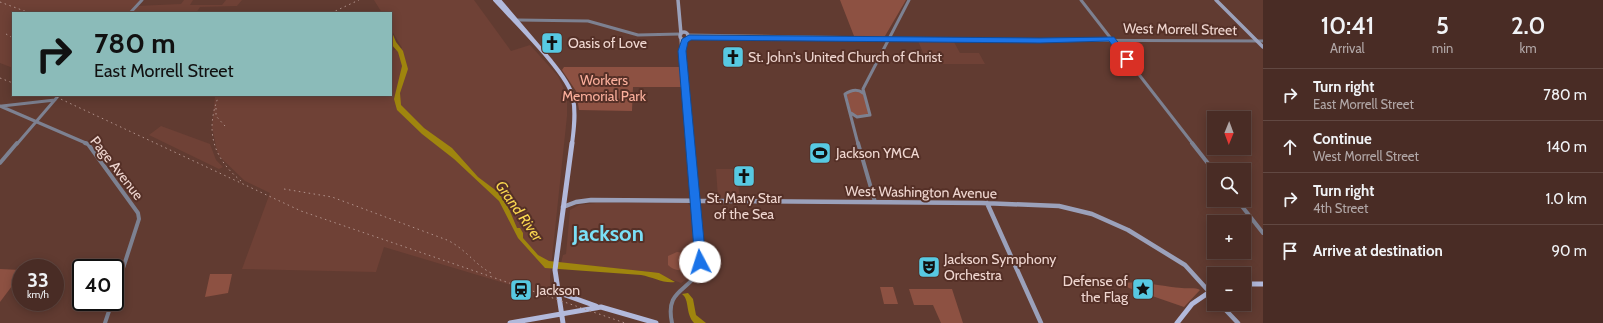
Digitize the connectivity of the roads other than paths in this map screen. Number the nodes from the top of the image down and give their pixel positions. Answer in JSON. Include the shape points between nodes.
{"nodes":[{"id":1,"x":142,"y":0,"type":"edge"},
{"id":2,"x":495,"y":0,"type":"edge"},
{"id":3,"x":500,"y":0,"type":"edge"},
{"id":4,"x":678,"y":0,"type":"edge"},
{"id":5,"x":909,"y":0,"type":"edge"},
{"id":6,"x":1081,"y":0,"type":"edge"},
{"id":7,"x":1216,"y":0,"type":"edge"},
{"id":8,"x":131,"y":12,"type":"edge"},
{"id":9,"x":515,"y":20,"type":"junction"},
{"id":10,"x":680,"y":22,"type":"junction"},
{"id":11,"x":680,"y":36,"type":"junction"},
{"id":12,"x":688,"y":36,"type":"junction"},
{"id":13,"x":888,"y":38,"type":"junction"},
{"id":14,"x":1112,"y":39,"type":"junction"},
{"id":15,"x":1257,"y":41,"type":"junction"},
{"id":16,"x":1263,"y":41,"type":"edge"},
{"id":17,"x":1263,"y":47,"type":"edge"},
{"id":18,"x":682,"y":51,"type":"junction"},
{"id":19,"x":863,"y":88,"type":"junction"},
{"id":20,"x":856,"y":90,"type":"junction"},
{"id":21,"x":863,"y":93,"type":"junction"},
{"id":22,"x":58,"y":96,"type":"edge"},
{"id":23,"x":55,"y":100,"type":"junction"},
{"id":24,"x":0,"y":106,"type":"edge"},
{"id":25,"x":851,"y":113,"type":"junction"},
{"id":26,"x":857,"y":117,"type":"junction"},
{"id":27,"x":851,"y":118,"type":"junction"},
{"id":28,"x":37,"y":121,"type":"junction"},
{"id":29,"x":0,"y":163,"type":"edge"},
{"id":30,"x":1208,"y":163,"type":"edge"},
{"id":31,"x":695,"y":201,"type":"junction"},
{"id":32,"x":876,"y":202,"type":"junction"},
{"id":33,"x":987,"y":203,"type":"junction"},
{"id":34,"x":563,"y":207,"type":"junction"},
{"id":35,"x":1243,"y":207,"type":"edge"},
{"id":36,"x":1263,"y":233,"type":"edge"},
{"id":37,"x":124,"y":264,"type":"edge"},
{"id":38,"x":1251,"y":284,"type":"edge"},
{"id":39,"x":1263,"y":284,"type":"edge"},
{"id":40,"x":1207,"y":285,"type":"edge"},
{"id":41,"x":557,"y":292,"type":"junction"},
{"id":42,"x":1207,"y":293,"type":"edge"},
{"id":43,"x":597,"y":307,"type":"junction"},
{"id":44,"x":109,"y":311,"type":"edge"},
{"id":45,"x":1227,"y":311,"type":"edge"},
{"id":46,"x":561,"y":313,"type":"junction"},
{"id":47,"x":105,"y":323,"type":"edge"},
{"id":48,"x":510,"y":323,"type":"edge"},
{"id":49,"x":563,"y":323,"type":"edge"},
{"id":50,"x":656,"y":323,"type":"edge"},
{"id":51,"x":672,"y":323,"type":"edge"},
{"id":52,"x":1040,"y":323,"type":"edge"},
{"id":53,"x":1177,"y":323,"type":"edge"},
{"id":54,"x":1239,"y":323,"type":"edge"}],
"edges":[{"from":1,"to":8,"type":"street"},
{"from":2,"to":9,"type":"main road"},
{"from":3,"to":9,"type":"main road"},
{"from":4,"to":10,"type":"main road"},
{"from":5,"to":13,"type":"street"},
{"from":6,"to":14,"type":"street"},
{"from":7,"to":15,"type":"main road"},
{"from":9,"to":11,"type":"street","via":[[591,21],[634,34]]},
{"from":9,"to":34,"type":"main road","via":[[569,86],[575,107]]},
{"from":10,"to":11,"type":"main road"},
{"from":10,"to":12,"type":"main road"},
{"from":11,"to":12,"type":"main road"},
{"from":11,"to":12,"type":"main road"},
{"from":11,"to":18,"type":"main road"},
{"from":12,"to":13,"type":"street","name":"West Morrell Street"},
{"from":12,"to":18,"type":"main road"},
{"from":13,"to":14,"type":"street","name":"West Morrell Street"},
{"from":13,"to":19,"type":"street"},
{"from":14,"to":15,"type":"street","name":"West Morrell Street"},
{"from":14,"to":30,"type":"street"},
{"from":15,"to":16,"type":"street","name":"West Morrell Street"},
{"from":15,"to":17,"type":"main road"},
{"from":18,"to":31,"type":"main road"},
{"from":19,"to":20,"type":"street"},
{"from":19,"to":21,"type":"street"},
{"from":20,"to":21,"type":"street"},
{"from":20,"to":25,"type":"street","via":[[845,93]]},
{"from":21,"to":26,"type":"street","via":[[870,114]]},
{"from":22,"to":23,"type":"street"},
{"from":23,"to":24,"type":"street"},
{"from":23,"to":28,"type":"street"},
{"from":24,"to":28,"type":"street","name":"Page Avenue"},
{"from":25,"to":26,"type":"street"},
{"from":25,"to":27,"type":"street"},
{"from":26,"to":27,"type":"street"},
{"from":27,"to":32,"type":"street"},
{"from":28,"to":29,"type":"street"},
{"from":28,"to":37,"type":"street","name":"Page Avenue","via":[[88,144],[138,213]]},
{"from":31,"to":32,"type":"main road","name":"West Washington Avenue"},
{"from":31,"to":34,"type":"main road","name":"West Washington Avenue","via":[[588,200]]},
{"from":31,"to":51,"type":"street","via":[[700,270],[695,279],[671,300],[669,313]]},
{"from":32,"to":33,"type":"main road","name":"West Washington Avenue"},
{"from":33,"to":40,"type":"main road","name":"West Washington Avenue","via":[[1053,205],[1078,210],[1119,225],[1174,257]]},
{"from":33,"to":52,"type":"main road"},
{"from":34,"to":41,"type":"main road","via":[[556,260]]},
{"from":35,"to":36,"type":"street"},
{"from":38,"to":39,"type":"main road"},
{"from":41,"to":43,"type":"main road"},
{"from":41,"to":46,"type":"main road"},
{"from":42,"to":53,"type":"main road","via":[[1189,306]]},
{"from":43,"to":46,"type":"main road"},
{"from":43,"to":50,"type":"main road","via":[[610,308]]},
{"from":44,"to":47,"type":"street"},
{"from":45,"to":54,"type":"main road"},
{"from":46,"to":48,"type":"main road"},
{"from":46,"to":49,"type":"main road"}]}
